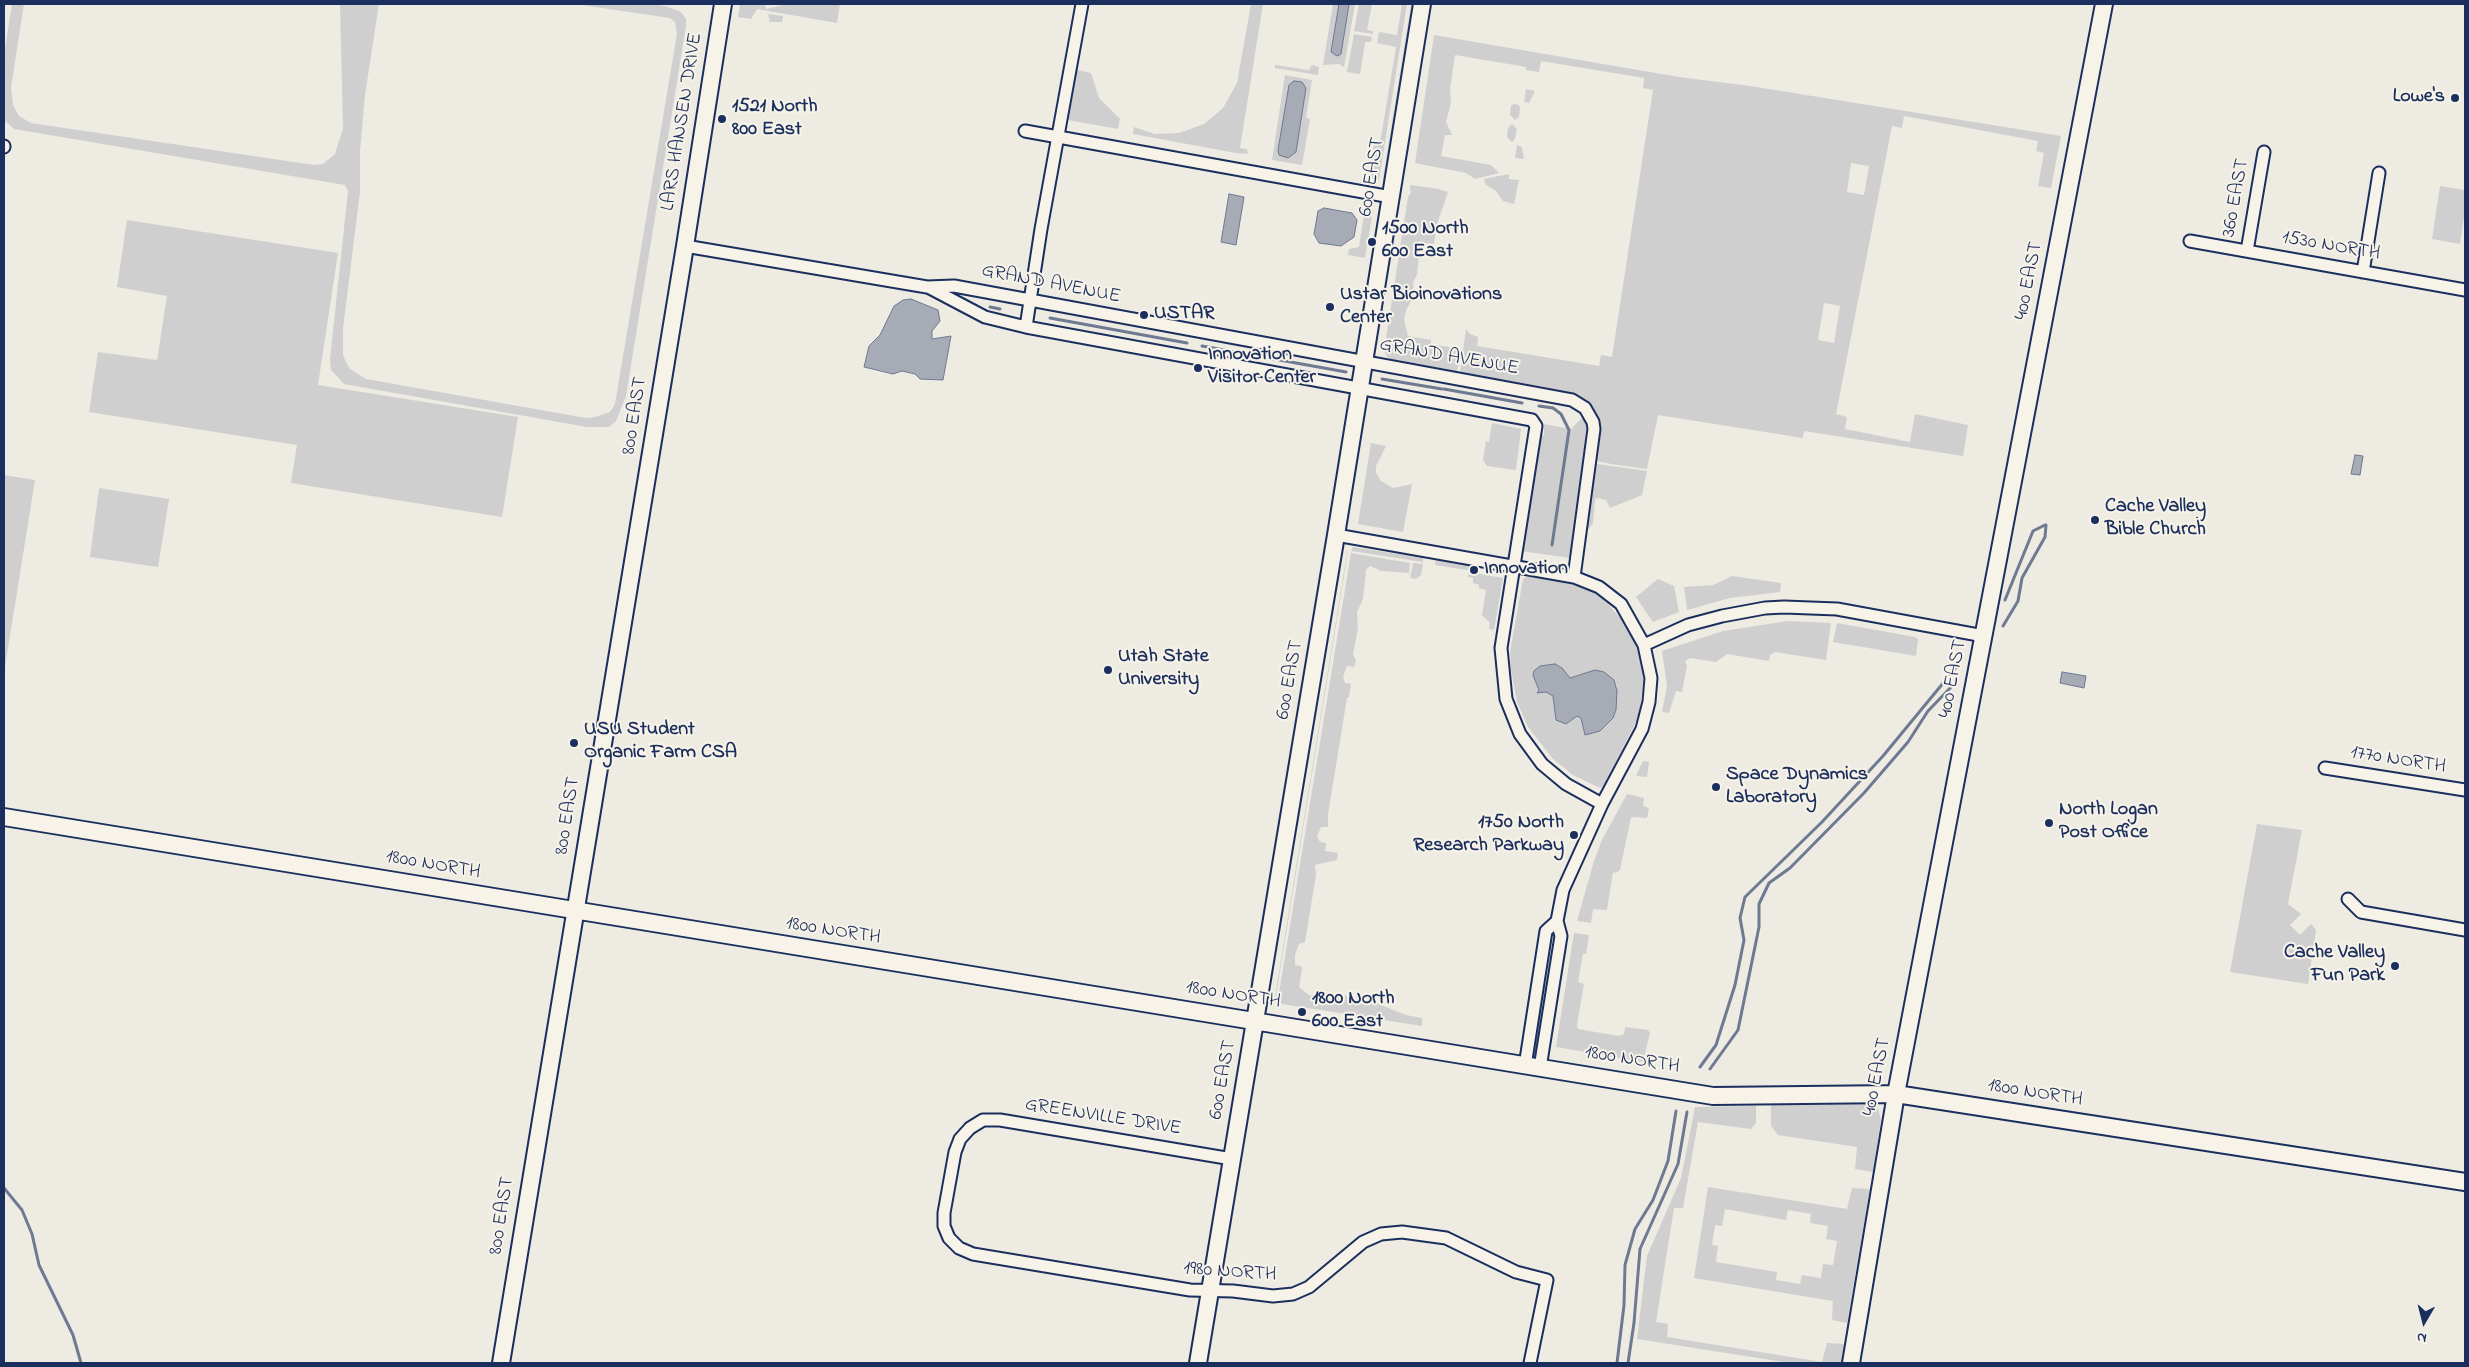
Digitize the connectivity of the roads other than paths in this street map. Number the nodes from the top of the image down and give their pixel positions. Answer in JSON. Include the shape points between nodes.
{"nodes":[{"id":1,"x":723,"y":4,"type":"edge"},
{"id":2,"x":1082,"y":4,"type":"edge"},
{"id":3,"x":1422,"y":4,"type":"edge"},
{"id":4,"x":2104,"y":4,"type":"edge"},
{"id":5,"x":1025,"y":131,"type":"dead end"},
{"id":6,"x":1057,"y":137,"type":"junction"},
{"id":7,"x":2264,"y":152,"type":"dead end"},
{"id":8,"x":2379,"y":174,"type":"dead end"},
{"id":9,"x":1391,"y":197,"type":"junction"},
{"id":10,"x":2190,"y":241,"type":"dead end"},
{"id":11,"x":685,"y":246,"type":"junction"},
{"id":12,"x":2246,"y":251,"type":"junction"},
{"id":13,"x":2363,"y":272,"type":"junction"},
{"id":14,"x":927,"y":287,"type":"junction"},
{"id":15,"x":2465,"y":290,"type":"edge"},
{"id":16,"x":1030,"y":300,"type":"junction"},
{"id":17,"x":1026,"y":327,"type":"junction"},
{"id":18,"x":1364,"y":361,"type":"junction"},
{"id":19,"x":1360,"y":388,"type":"junction"},
{"id":20,"x":1336,"y":535,"type":"junction"},
{"id":21,"x":1513,"y":566,"type":"junction"},
{"id":22,"x":1574,"y":578,"type":"junction"},
{"id":23,"x":1984,"y":636,"type":"junction"},
{"id":24,"x":1644,"y":644,"type":"junction"},
{"id":25,"x":2325,"y":768,"type":"dead end"},
{"id":26,"x":2465,"y":790,"type":"edge"},
{"id":27,"x":1602,"y":804,"type":"junction"},
{"id":28,"x":4,"y":817,"type":"edge"},
{"id":29,"x":2348,"y":899,"type":"dead end"},
{"id":30,"x":575,"y":912,"type":"junction"},
{"id":31,"x":2465,"y":930,"type":"edge"},
{"id":32,"x":1255,"y":1022,"type":"junction"},
{"id":33,"x":1532,"y":1067,"type":"junction"},
{"id":34,"x":1896,"y":1094,"type":"junction"},
{"id":35,"x":1232,"y":1159,"type":"junction"},
{"id":36,"x":2463,"y":1183,"type":"edge"},
{"id":37,"x":949,"y":1238,"type":"joint"},
{"id":38,"x":1210,"y":1291,"type":"junction"},
{"id":39,"x":501,"y":1363,"type":"edge"},
{"id":40,"x":1198,"y":1363,"type":"edge"},
{"id":41,"x":1530,"y":1363,"type":"edge"},
{"id":42,"x":1851,"y":1363,"type":"edge"}],
"edges":[{"from":1,"to":11,"type":"street","name":"LARS HANSEN DRIVE"},
{"from":2,"to":6,"type":"street"},
{"from":3,"to":9,"type":"street","name":"600 EAST"},
{"from":4,"to":23,"type":"street","name":"400 EAST"},
{"from":5,"to":6,"type":"street"},
{"from":6,"to":9,"type":"street"},
{"from":6,"to":16,"type":"street"},
{"from":7,"to":12,"type":"street","name":"360 EAST"},
{"from":8,"to":13,"type":"street"},
{"from":9,"to":18,"type":"street","name":"600 EAST"},
{"from":10,"to":12,"type":"street","name":"1530 NORTH"},
{"from":11,"to":14,"type":"street","name":"GRAND AVENUE"},
{"from":11,"to":30,"type":"street","name":"800 EAST"},
{"from":12,"to":13,"type":"street","name":"1530 NORTH"},
{"from":13,"to":15,"type":"street","name":"1530 NORTH"},
{"from":14,"to":16,"type":"street","name":"GRAND AVENUE","via":[[954,286]]},
{"from":14,"to":17,"type":"street","name":"GRAND AVENUE","via":[[985,316]]},
{"from":16,"to":17,"type":"street"},
{"from":16,"to":18,"type":"street","name":"GRAND AVENUE"},
{"from":17,"to":19,"type":"street","name":"GRAND AVENUE"},
{"from":18,"to":19,"type":"street","name":"600 EAST"},
{"from":18,"to":22,"type":"street","name":"GRAND AVENUE","via":[[1560,397],[1585,408],[1593,422],[1594,437]]},
{"from":19,"to":20,"type":"street","name":"600 EAST"},
{"from":19,"to":21,"type":"street","name":"GRAND AVENUE","via":[[1535,422]]},
{"from":20,"to":21,"type":"street"},
{"from":20,"to":32,"type":"street","name":"600 EAST"},
{"from":21,"to":22,"type":"street"},
{"from":21,"to":27,"type":"street","via":[[1501,648],[1506,699],[1520,734],[1542,764],[1566,784]]},
{"from":22,"to":24,"type":"street","via":[[1599,587],[1620,604]]},
{"from":23,"to":24,"type":"street","via":[[1837,609],[1784,607],[1722,616],[1688,625]]},
{"from":23,"to":34,"type":"street","name":"400 EAST"},
{"from":24,"to":27,"type":"street","via":[[1650,678],[1649,702],[1642,729]]},
{"from":25,"to":26,"type":"street","name":"1770 NORTH"},
{"from":27,"to":33,"type":"street","via":[[1570,870],[1557,922],[1546,931]]},
{"from":28,"to":30,"type":"street","name":"1800 NORTH"},
{"from":29,"to":31,"type":"street","via":[[2361,912]]},
{"from":30,"to":32,"type":"street","name":"1800 NORTH"},
{"from":30,"to":39,"type":"street","name":"800 EAST"},
{"from":32,"to":33,"type":"street","name":"1800 NORTH"},
{"from":32,"to":35,"type":"street","name":"600 EAST"},
{"from":33,"to":34,"type":"street","name":"1800 NORTH","via":[[1713,1096]]},
{"from":34,"to":36,"type":"street","name":"1800 NORTH"},
{"from":34,"to":42,"type":"street","name":"400 EAST"},
{"from":35,"to":37,"type":"street","name":"GREENVILLE DRIVE","via":[[1000,1120],[983,1120],[960,1139],[955,1152],[944,1213],[944,1226]]},
{"from":35,"to":38,"type":"street","name":"600 EAST"},
{"from":37,"to":38,"type":"street","name":"1980 NORTH","via":[[959,1248],[973,1254]]},
{"from":38,"to":40,"type":"street","name":"600 EAST"},
{"from":38,"to":41,"type":"street","name":"1980 NORTH","via":[[1273,1296],[1293,1294],[1309,1287],[1363,1242],[1382,1234],[1402,1232],[1446,1238],[1516,1272],[1547,1280]]}]}
